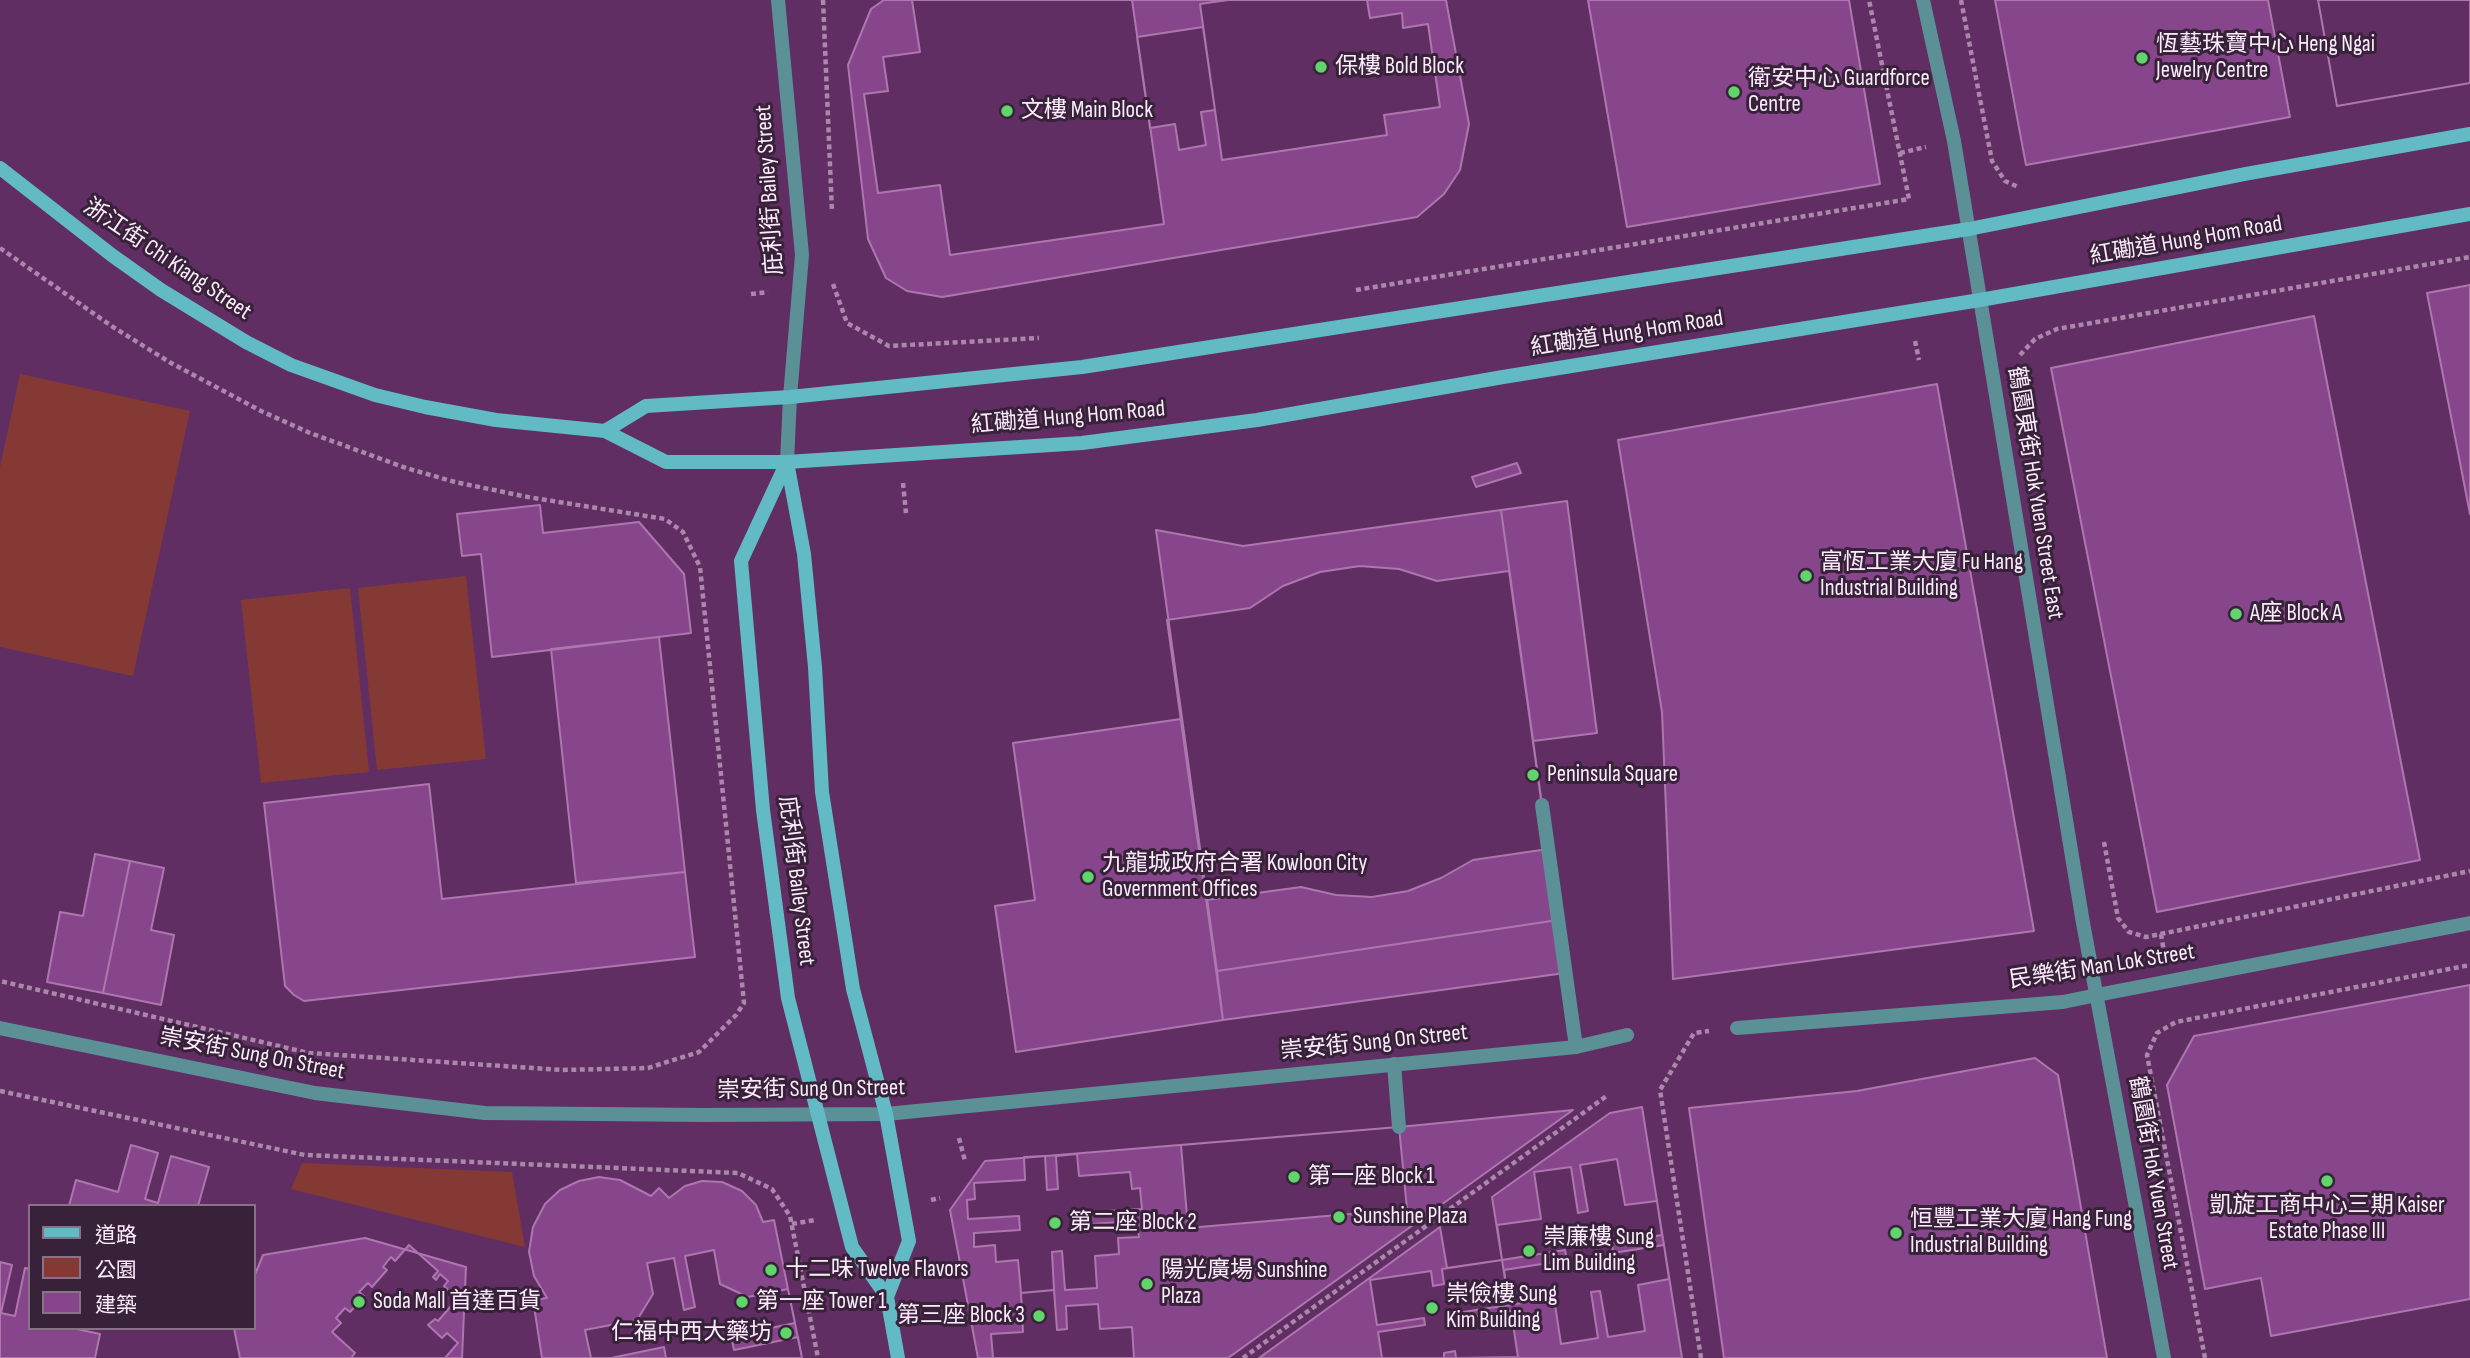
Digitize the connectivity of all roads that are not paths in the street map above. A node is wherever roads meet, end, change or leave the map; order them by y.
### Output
1 (778, 0) edge
2 (1923, 0) edge
3 (2470, 134) edge
4 (0, 168) edge
5 (2470, 214) edge
6 (1969, 229) junction
7 (1980, 300) junction
8 (790, 397) junction
9 (605, 431) junction
10 (788, 462) junction
11 (1542, 805) dead end
12 (2470, 923) edge
13 (2097, 995) junction
14 (0, 1028) edge
15 (1737, 1028) dead end
16 (1627, 1035) dead end
17 (1576, 1046) junction
18 (1394, 1064) junction
19 (818, 1113) junction
20 (886, 1114) junction
21 (1399, 1127) dead end
22 (887, 1297) junction
23 (898, 1358) edge
24 (2164, 1358) edge

1 - 8 street, 庇利街 Bailey Street
2 - 6 street, 鶴園東街 Hok Yuen Street East
3 - 6 main road, 紅磡道 Hung Hom Road
4 - 9 main road, 浙江街 Chi Kiang Street
5 - 7 main road, 紅磡道 Hung Hom Road
6 - 7 street, 鶴園東街 Hok Yuen Street East
6 - 8 main road, 紅磡道 Hung Hom Road
7 - 10 main road, 紅磡道 Hung Hom Road
7 - 13 street, 鶴園東街 Hok Yuen Street East
8 - 9 main road
8 - 10 street, 庇利街 Bailey Street
9 - 10 main road, 浙江街 Chi Kiang Street
10 - 19 main road, 庇利街 Bailey Street
10 - 20 main road, 庇利街 Bailey Street
11 - 17 street
12 - 13 street, 民樂街 Man Lok Street
13 - 15 street, 民樂街 Man Lok Street
13 - 24 street, 鶴園街 Hok Yuen Street
14 - 19 street, 崇安街 Sung On Street
16 - 17 street, 崇安街 Sung On Street
17 - 18 street, 崇安街 Sung On Street
18 - 20 street, 崇安街 Sung On Street
18 - 21 street
19 - 20 street, 崇安街 Sung On Street
19 - 22 main road, 庇利街 Bailey Street
20 - 22 main road, 庇利街 Bailey Street
22 - 23 main road, 庇利街 Bailey Street

